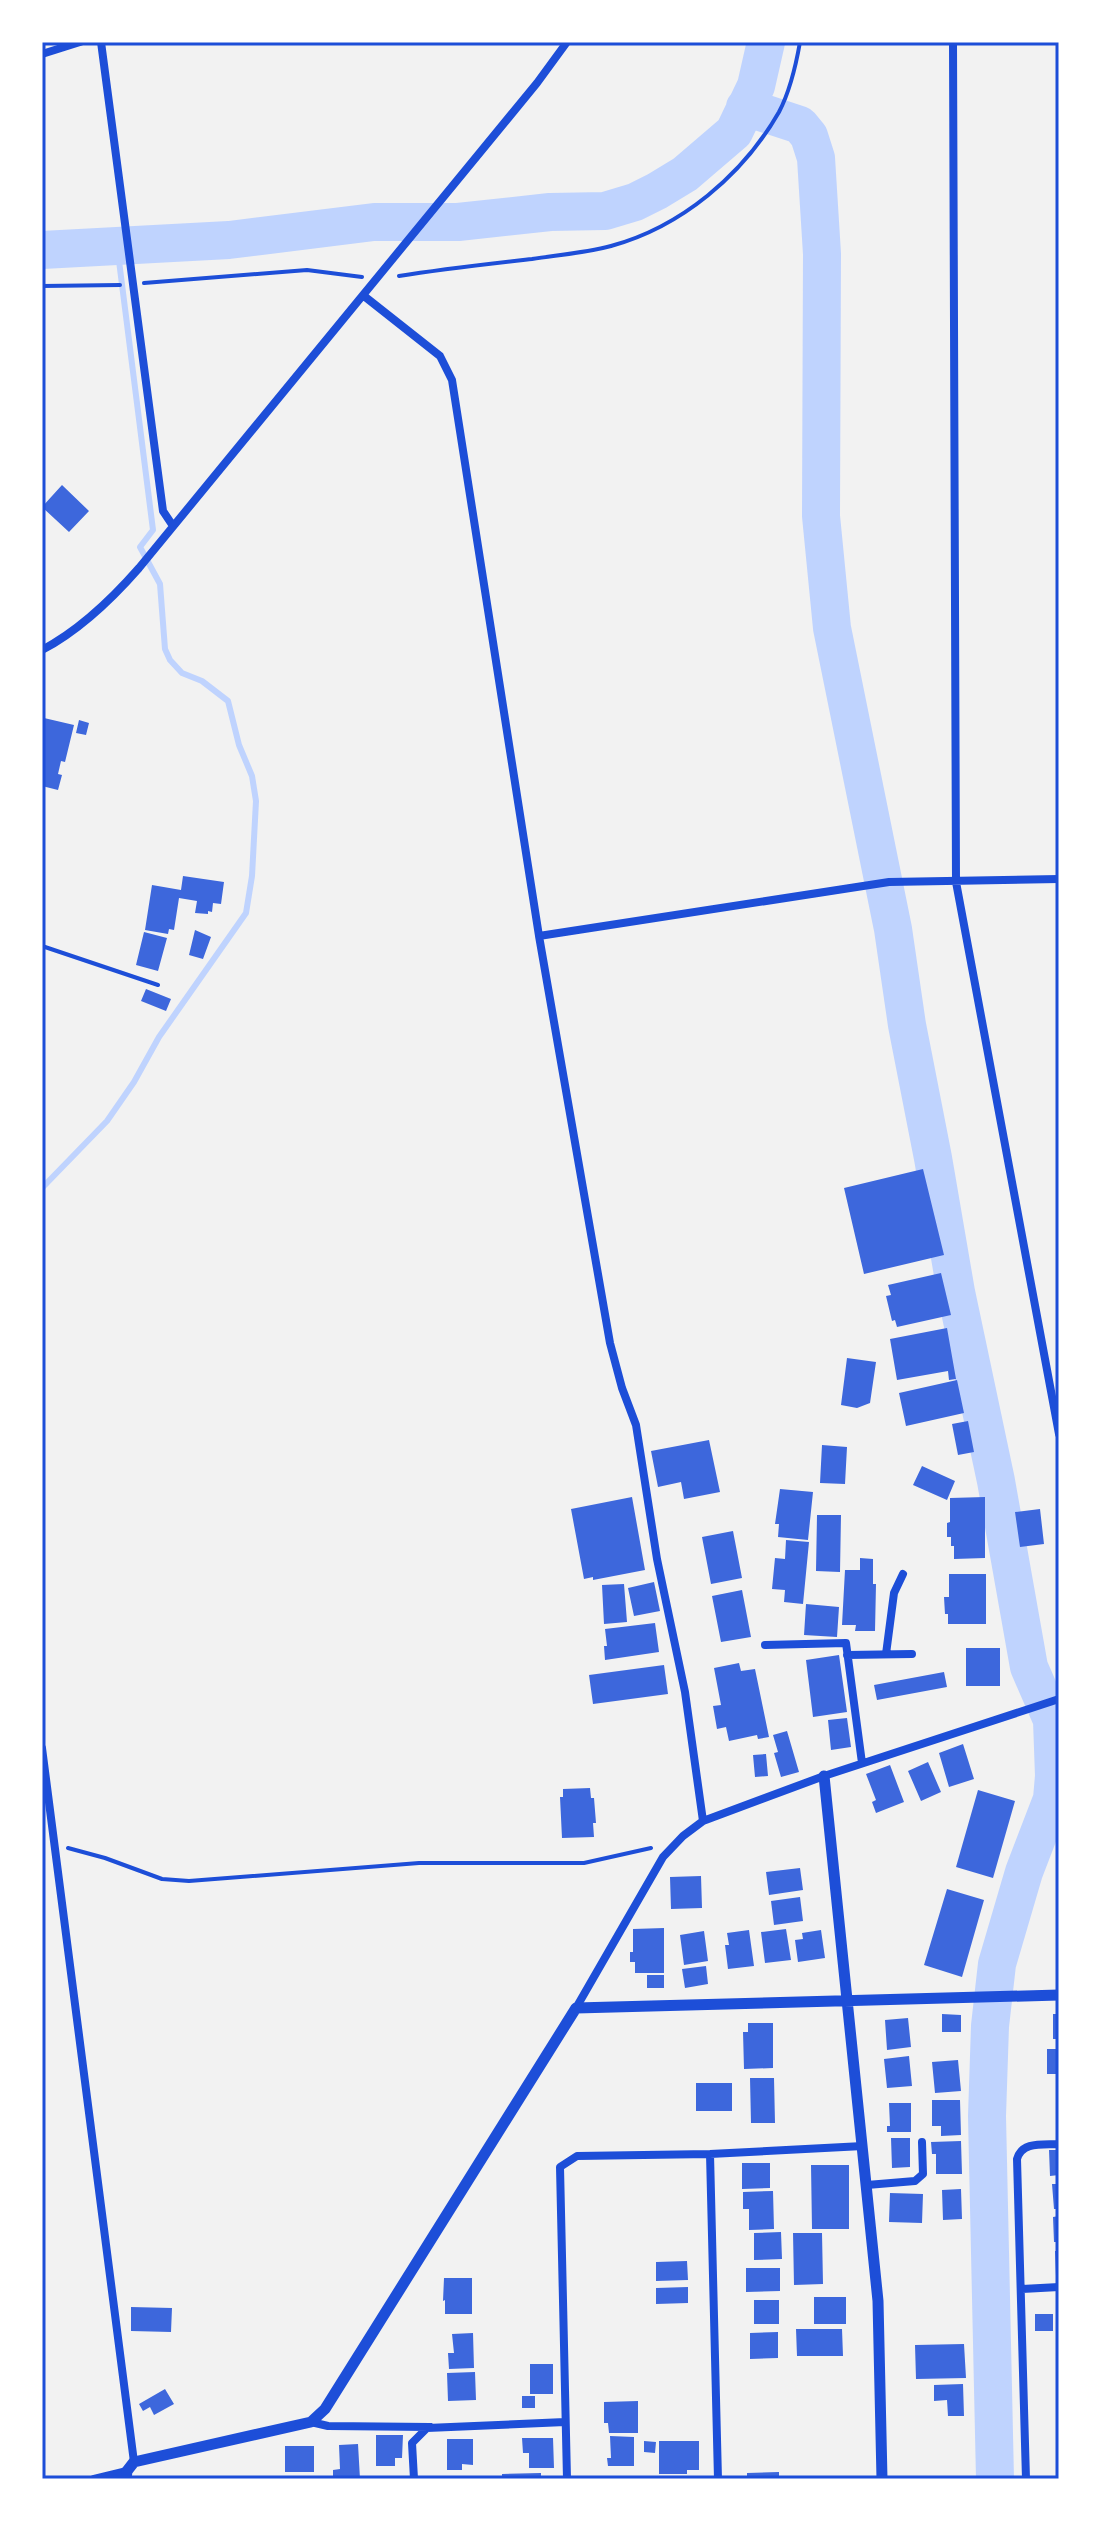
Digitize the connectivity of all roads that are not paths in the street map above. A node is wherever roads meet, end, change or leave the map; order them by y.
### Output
1 (80, 42) edge
2 (101, 42) edge
3 (567, 42) edge
4 (953, 42) edge
5 (42, 54) edge
6 (364, 296) junction
7 (173, 526) junction
8 (42, 650) edge
9 (1059, 879) edge
10 (956, 882) junction
11 (539, 936) junction
12 (1059, 1434) edge
13 (903, 1574) dead end
14 (765, 1645) dead end
15 (886, 1654) junction
16 (912, 1654) dead end
17 (847, 1655) junction
18 (1059, 1699) edge
19 (42, 1748) edge
20 (862, 1763) junction
21 (824, 1776) junction
22 (703, 1821) junction
23 (1059, 1995) edge
24 (847, 2000) junction
25 (576, 2008) junction
26 (922, 2142) dead end
27 (1059, 2144) edge
28 (863, 2146) junction
29 (710, 2154) junction
30 (867, 2185) junction
31 (1059, 2287) edge
32 (1022, 2289) junction
33 (311, 2422) junction
34 (565, 2422) junction
35 (431, 2427) junction
36 (129, 2471) edge
37 (94, 2479) edge
38 (414, 2479) edge
39 (567, 2479) edge
40 (718, 2479) edge
41 (882, 2479) edge
42 (1026, 2479) edge

1 - 5 street
2 - 7 street
3 - 6 street
4 - 10 street
6 - 7 street
6 - 11 street
7 - 8 street
9 - 10 street
10 - 11 street
10 - 12 street
11 - 22 street
13 - 15 street
14 - 17 street
15 - 16 street
15 - 17 street
17 - 20 street
18 - 20 street
19 - 36 street
20 - 21 street
21 - 22 street
21 - 24 street
22 - 25 street
23 - 24 street
24 - 25 street
24 - 28 street
25 - 33 street
26 - 30 street
27 - 32 street
28 - 29 street
28 - 30 street
29 - 34 street
29 - 40 street
30 - 41 street
31 - 32 street
32 - 42 street
33 - 35 street
33 - 36 street
34 - 35 street
34 - 39 street
35 - 38 street
36 - 37 street

